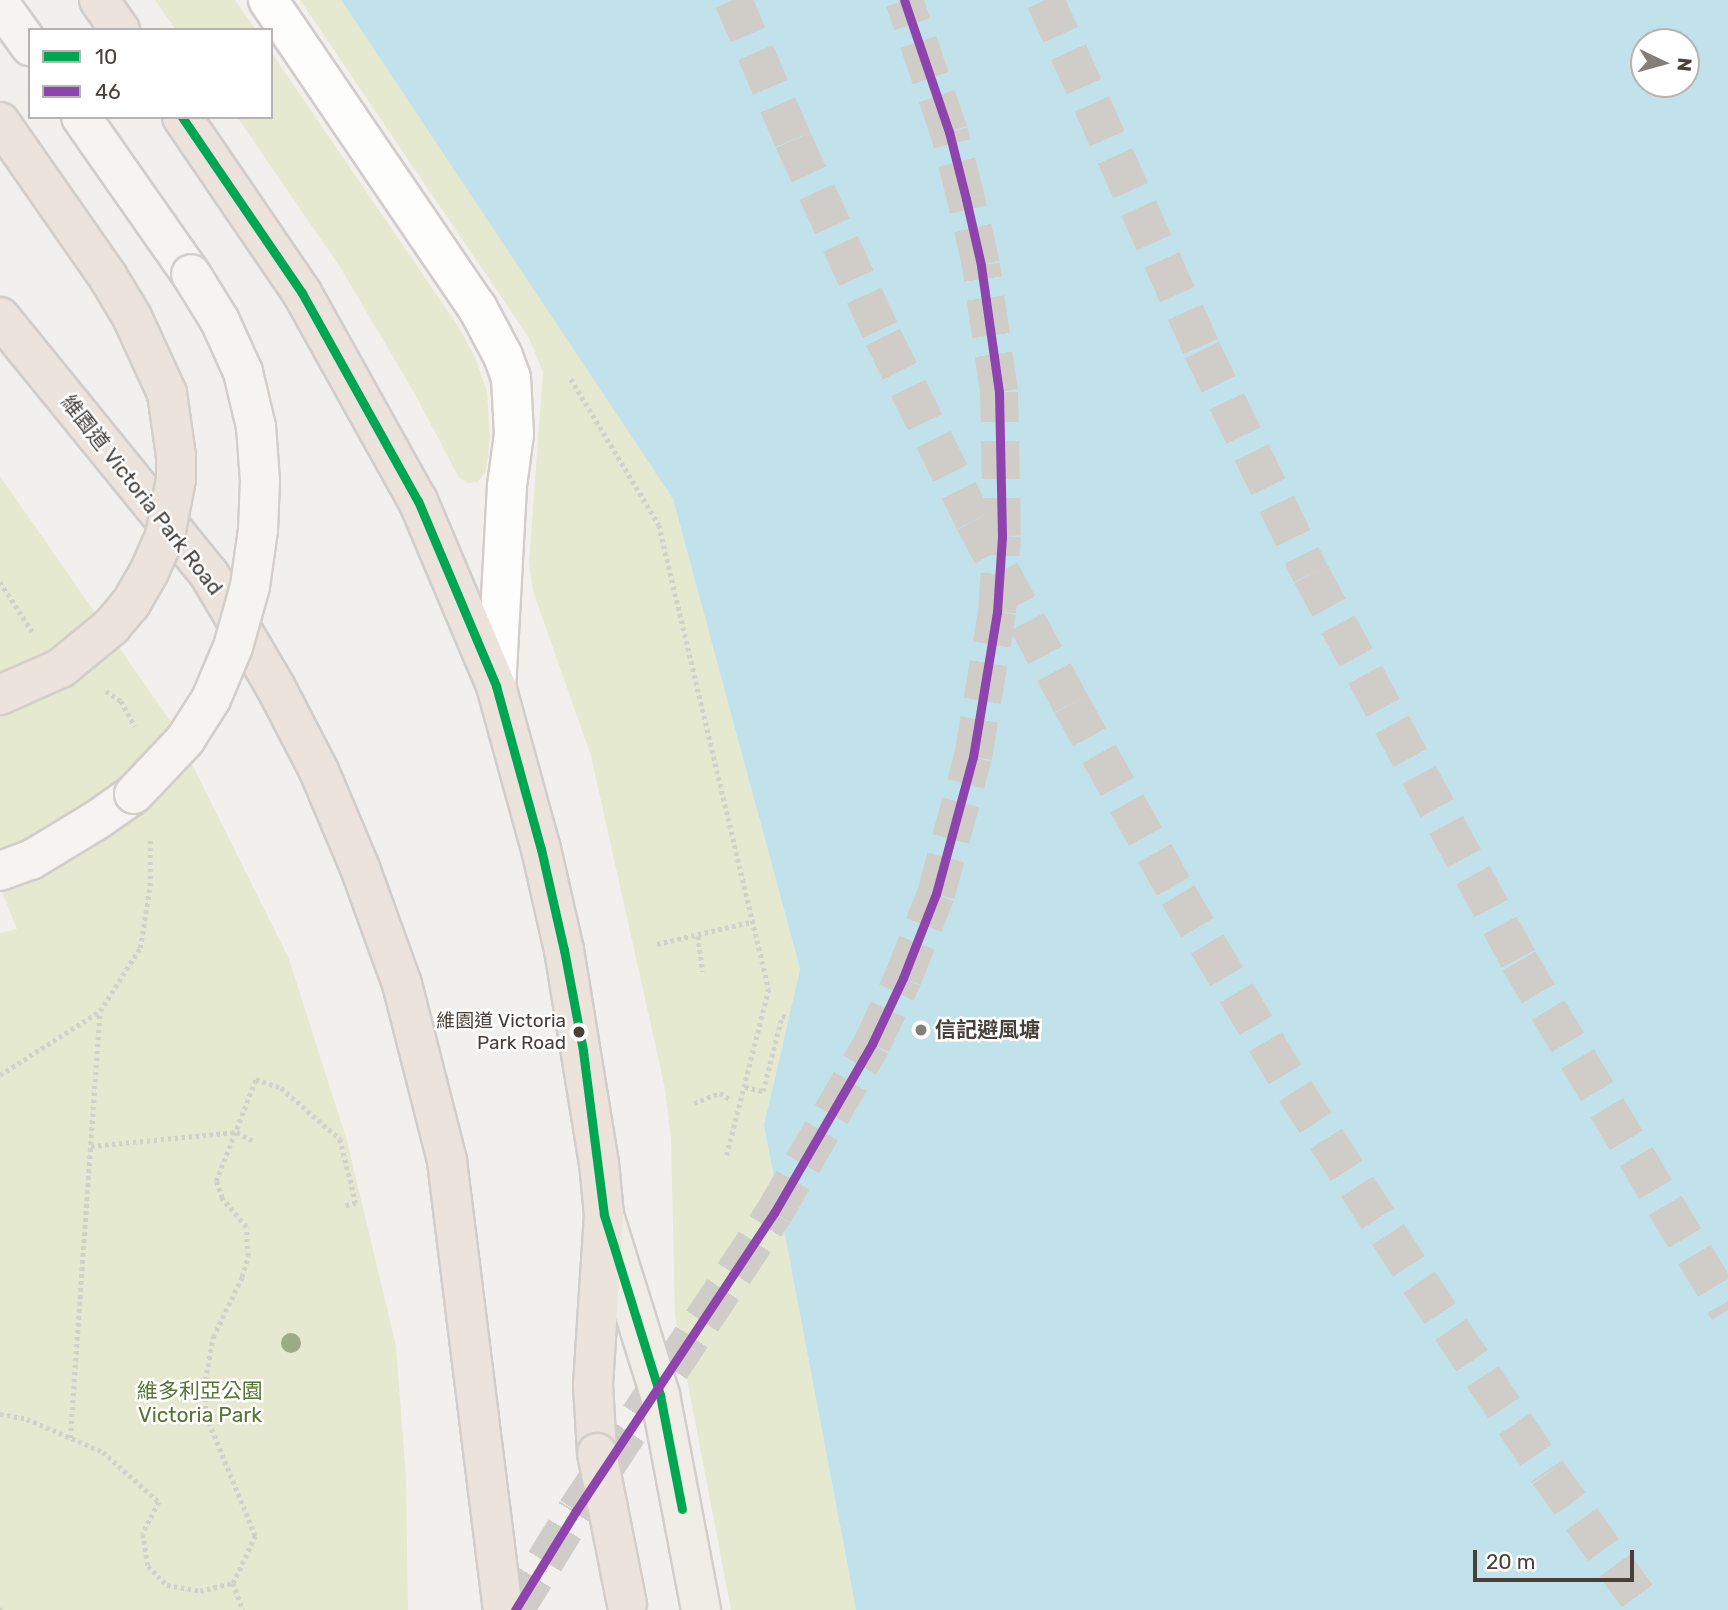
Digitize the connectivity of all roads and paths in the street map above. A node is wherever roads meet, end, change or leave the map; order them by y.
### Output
1 (99, 0) edge
2 (268, 0) edge
3 (0, 4) edge
4 (119, 28) edge
5 (28, 43) edge
6 (82, 119) edge
7 (183, 119) edge
8 (0, 122) edge
9 (0, 317) edge
10 (571, 379) dead end
11 (496, 686) junction
12 (0, 695) edge
13 (16, 865) edge
14 (754, 921) junction
15 (698, 936) junction
16 (657, 944) dead end
17 (703, 972) dead end
18 (100, 1011) dead end
19 (789, 1017) dead end
20 (744, 1087) junction
21 (731, 1100) dead end
22 (694, 1103) dead end
23 (237, 1132) junction
24 (255, 1142) dead end
25 (91, 1146) junction
26 (726, 1159) dead end
27 (345, 1206) dead end
28 (604, 1215) junction
29 (0, 1414) edge
30 (70, 1438) junction
31 (233, 1583) junction
32 (243, 1610) edge
33 (503, 1610) edge
34 (628, 1610) edge
35 (701, 1610) edge

1 - 4 highway
2 - 11 street
3 - 5 main road
6 - 13 main road, bridge
7 - 11 highway
8 - 12 highway, bridge
9 - 33 highway, 維園道 Victoria Park Road
10 - 14 path
11 - 28 highway
14 - 15 path
14 - 20 path
15 - 16 path
15 - 17 path
18 - 25 path
19 - 20 path
20 - 26 path
21 - 22 path
23 - 24 path
23 - 25 path
23 - 27 path
23 - 31 path
25 - 30 path
28 - 34 highway, bridge
28 - 35 main road
29 - 30 path
30 - 31 path
31 - 32 path

